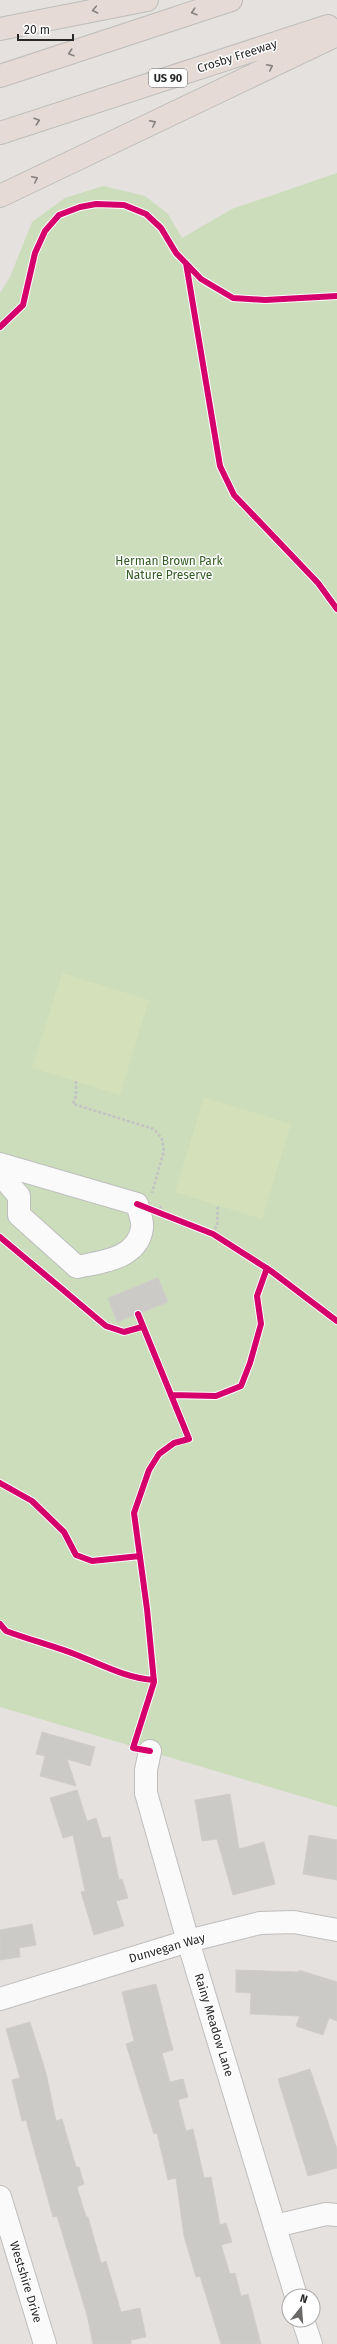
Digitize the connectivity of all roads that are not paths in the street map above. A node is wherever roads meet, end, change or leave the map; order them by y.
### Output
1 (147, 0) edge
2 (231, 0) edge
3 (337, 23) edge
4 (0, 29) edge
5 (337, 35) edge
6 (0, 76) edge
7 (0, 133) edge
8 (0, 196) edge
9 (0, 1164) edge
10 (0, 1174) edge
11 (150, 1751) dead end
12 (337, 1930) edge
13 (188, 1941) junction
14 (0, 1999) edge
15 (0, 2197) edge
16 (337, 2215) edge
17 (275, 2226) junction
18 (294, 2288) edge
19 (305, 2328) edge
20 (45, 2344) edge
21 (310, 2344) edge

1 -> 4 highway
2 -> 6 highway
7 -> 3 highway, Crosby Freeway / US 90
8 -> 5 highway
9 - 10 street
11 - 13 street, Rainy Meadow Lane
12 - 13 street, Dunvegan Way
13 - 14 street, Dunvegan Way
13 - 17 street, Rainy Meadow Lane
15 - 20 street, Westshire Drive
16 - 17 street
17 - 18 street, Rainy Meadow Lane
19 - 21 street

